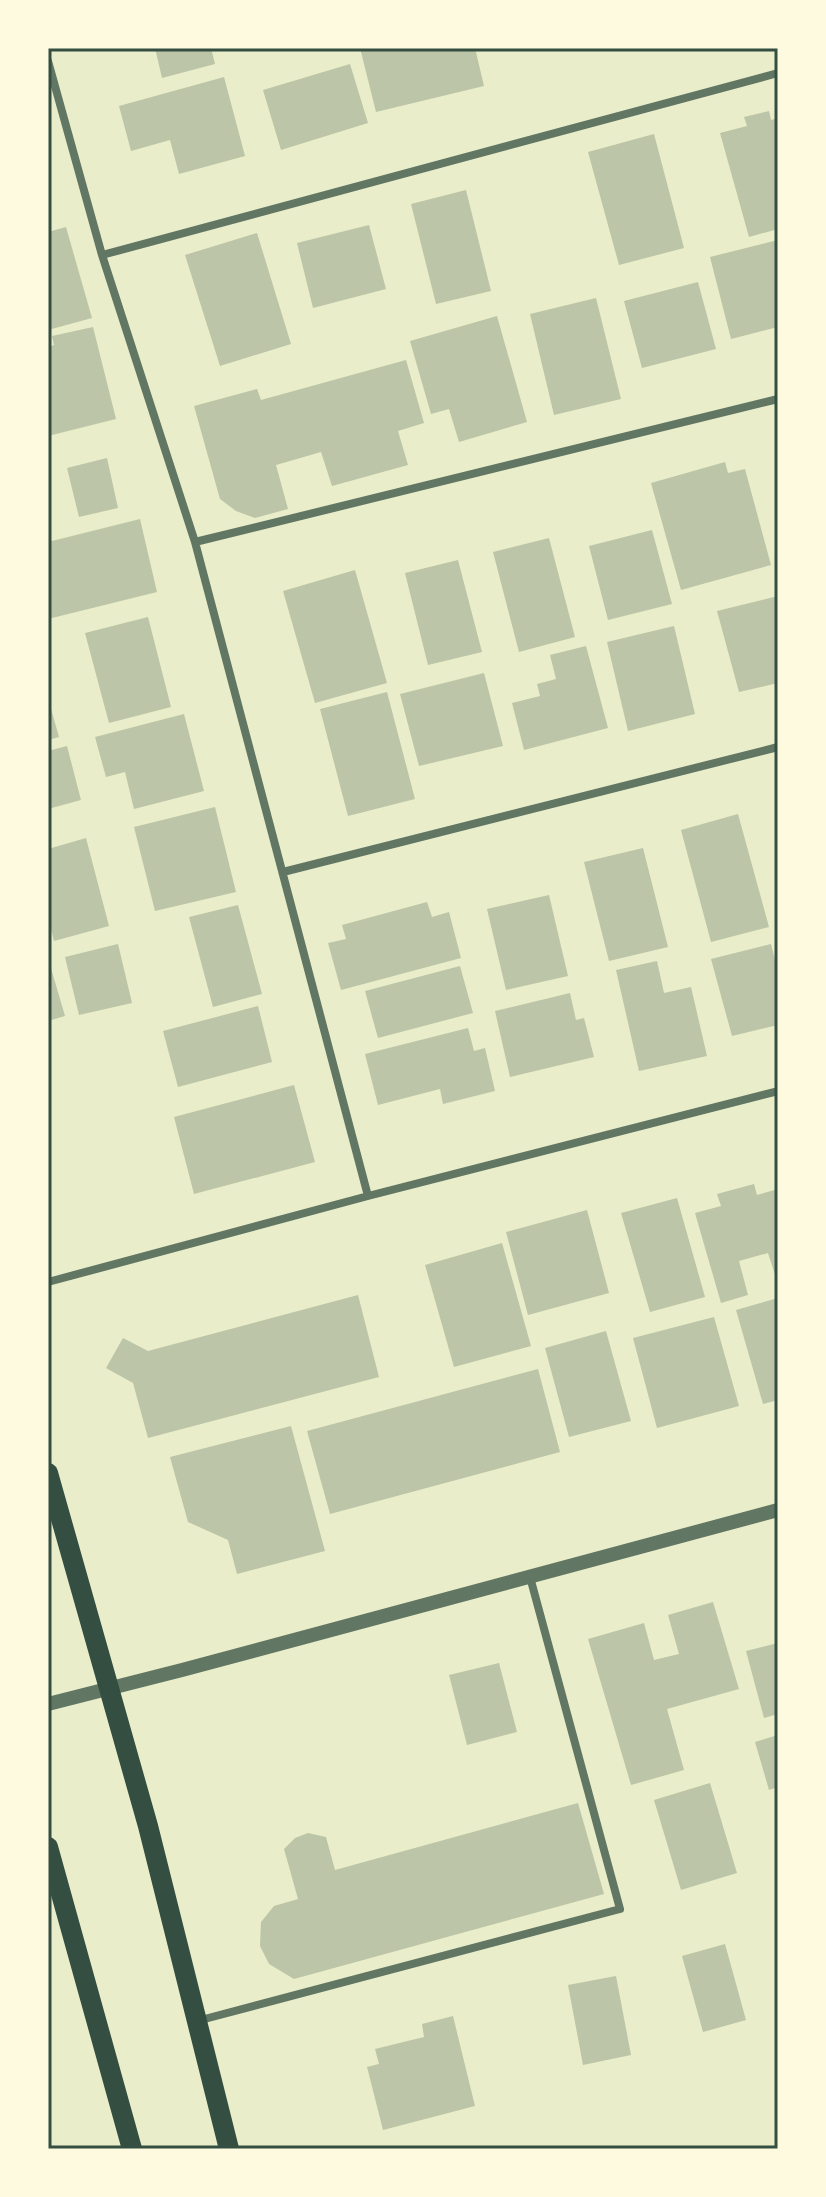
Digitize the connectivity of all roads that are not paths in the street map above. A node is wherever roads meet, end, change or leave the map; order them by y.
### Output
1 (48, 61) edge
2 (778, 73) edge
3 (102, 255) junction
4 (778, 399) edge
5 (195, 542) junction
6 (778, 747) edge
7 (283, 872) junction
8 (778, 1091) edge
9 (368, 1196) junction
10 (48, 1282) edge
11 (48, 1473) edge
12 (778, 1510) edge
13 (530, 1577) junction
14 (109, 1689) junction
15 (48, 1704) edge
16 (48, 1847) edge
17 (197, 2021) junction
18 (132, 2149) edge
19 (229, 2149) edge

1 - 3 street
2 - 3 street
3 - 5 street
4 - 5 street
5 - 7 street
6 - 7 street
7 - 9 street
8 - 9 street
9 - 10 street
11 - 14 main road
12 - 13 street
13 - 14 street
13 - 17 street
14 - 15 street
14 - 17 main road
16 - 18 main road
17 - 19 main road

